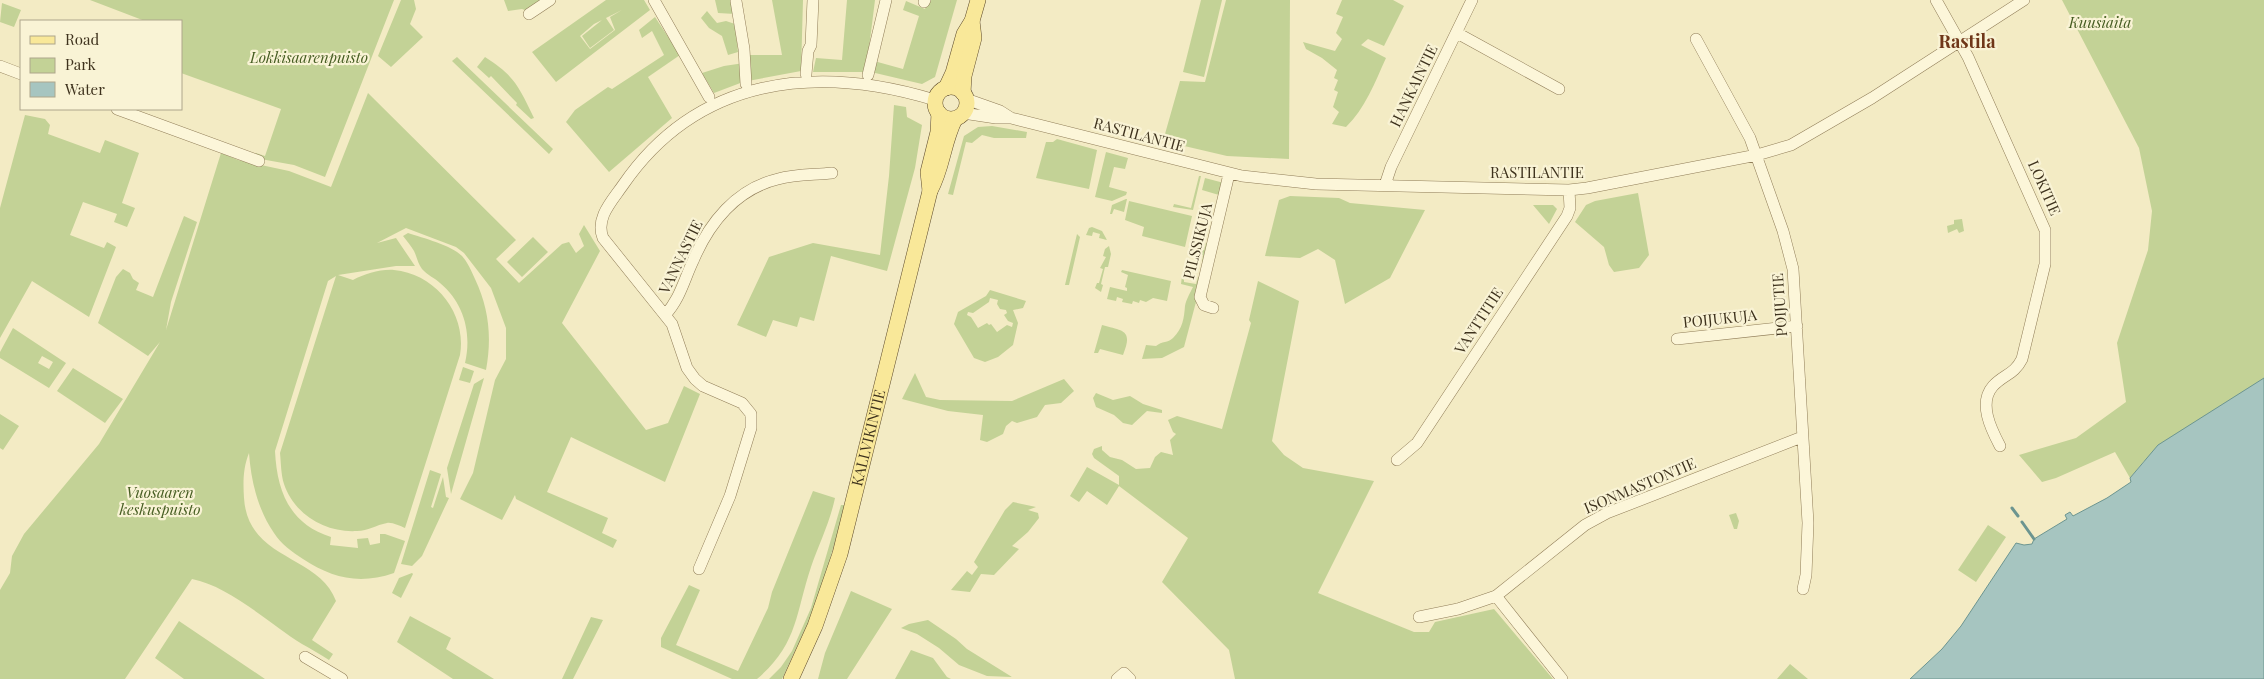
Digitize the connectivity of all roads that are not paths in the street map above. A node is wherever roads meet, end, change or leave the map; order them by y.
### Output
1 (550, 0) edge
2 (654, 0) edge
3 (813, 0) edge
4 (886, 0) edge
5 (978, 0) edge
6 (1472, 0) edge
7 (1936, 0) edge
8 (2024, 0) edge
9 (736, 1) edge
10 (529, 14) dead end
11 (972, 21) junction
12 (1456, 33) junction
13 (1696, 39) dead end
14 (1959, 42) junction
15 (0, 66) edge
16 (20, 74) edge
17 (806, 74) dead end
18 (868, 75) dead end
19 (746, 84) dead end
20 (946, 88) junction
21 (1559, 89) dead end
22 (709, 98) dead end
23 (962, 106) junction
24 (937, 107) junction
25 (119, 110) edge
26 (1757, 155) junction
27 (259, 161) dead end
28 (832, 173) dead end
29 (1229, 174) junction
30 (1385, 185) junction
31 (1569, 190) junction
32 (930, 191) junction
33 (1213, 308) dead end
34 (665, 315) junction
35 (1797, 326) junction
36 (1677, 339) dead end
37 (1802, 437) junction
38 (2000, 446) dead end
39 (1397, 460) dead end
40 (699, 569) dead end
41 (1804, 589) dead end
42 (1496, 596) junction
43 (1419, 617) dead end
44 (304, 657) dead end
45 (342, 679) edge
46 (791, 679) edge
47 (1117, 679) edge
48 (1130, 679) edge
49 (1562, 679) edge

1 - 10 street
2 - 22 street
3 - 17 street
4 - 18 street
5 - 11 main road, KALLVIKINTIE
6 - 12 street, HANKAINTIE
7 - 14 street, LOKITIE
8 - 14 street, RASTILANTIE
9 - 19 street
11 - 20 main road, KALLVIKINTIE
11 - 23 main road, KALLVIKINTIE
12 - 21 street
12 - 30 street, HANKAINTIE
13 - 26 street, POIJUTIE
14 - 26 street, RASTILANTIE
14 - 38 street, LOKITIE
15 - 16 street
20 - 23 main road
20 - 24 main road
23 - 24 main road
23 - 29 street, RASTILANTIE
23 - 32 main road, KALLVIKINTIE
24 - 32 main road, KALLVIKINTIE
24 - 34 street
25 - 27 street
26 - 31 street, RASTILANTIE
26 - 35 street, POIJUTIE
28 - 34 street, VANNASTIE
29 - 30 street, RASTILANTIE
29 - 33 street, PILSSIKUJA
30 - 31 street, RASTILANTIE
31 - 39 street, VANTTITIE
32 - 46 main road, KALLVIKINTIE
34 - 40 street
35 - 36 street, POIJUKUJA
35 - 37 street, POIJUTIE
37 - 41 street, POIJUTIE
37 - 42 street, ISONMASTONTIE
42 - 43 street, ISONMASTONTIE
42 - 49 street
44 - 45 street
47 - 48 street

